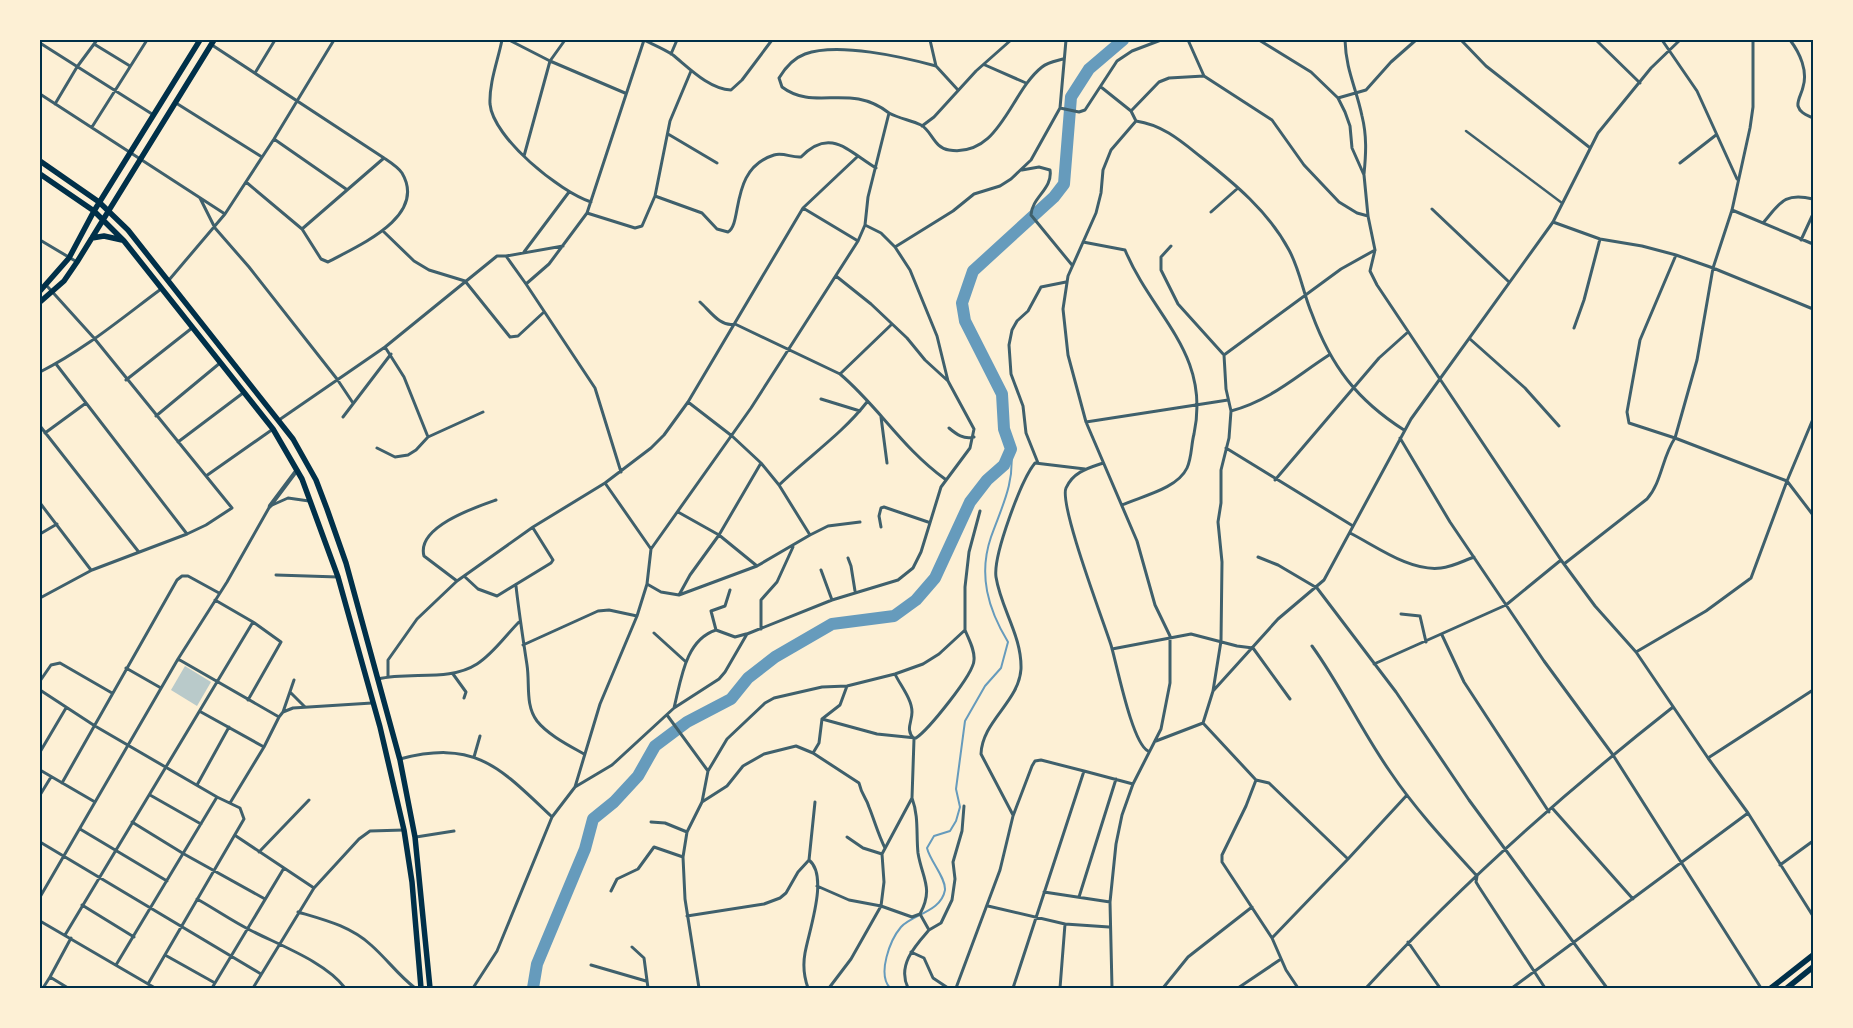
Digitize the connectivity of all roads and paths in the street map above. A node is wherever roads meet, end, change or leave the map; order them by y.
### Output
1 (147, 40) edge
2 (200, 40) edge
3 (275, 40) edge
4 (334, 40) edge
5 (502, 40) edge
6 (509, 40) edge
7 (566, 40) edge
8 (644, 40) edge
9 (677, 40) edge
10 (772, 40) edge
11 (930, 40) edge
12 (1011, 40) edge
13 (1066, 40) edge
14 (1161, 40) edge
15 (1188, 40) edge
16 (1259, 40) edge
17 (1345, 40) edge
18 (1416, 40) edge
19 (1461, 40) edge
20 (1596, 40) edge
21 (1662, 40) edge
22 (1680, 40) edge
23 (1753, 40) edge
24 (1790, 40) edge
25 (96, 42) edge
26 (213, 42) edge
27 (40, 43) edge
28 (1670, 50) junction
29 (671, 54) junction
30 (1064, 59) junction
31 (550, 61) junction
32 (985, 65) junction
33 (130, 66) junction
34 (936, 66) junction
35 (77, 67) junction
36 (691, 71) junction
37 (254, 73) junction
38 (1204, 76) junction
39 (1026, 83) junction
40 (1640, 83) junction
41 (1101, 87) junction
42 (958, 90) junction
43 (114, 91) junction
44 (625, 92) junction
45 (40, 94) edge
46 (1356, 94) junction
47 (1338, 98) junction
48 (298, 100) junction
49 (176, 103) junction
50 (55, 104) junction
51 (1060, 108) junction
52 (1130, 111) junction
53 (889, 113) junction
54 (152, 114) junction
55 (1813, 118) edge
56 (1136, 121) junction
57 (922, 126) junction
58 (92, 127) junction
59 (1466, 131) dead end
60 (668, 134) junction
61 (1716, 135) junction
62 (274, 140) junction
63 (1589, 147) junction
64 (130, 151) junction
65 (524, 156) junction
66 (262, 157) junction
67 (858, 157) junction
68 (384, 158) junction
69 (142, 159) junction
70 (40, 161) edge
71 (717, 163) dead end
72 (1680, 163) dead end
73 (876, 168) junction
74 (1021, 170) junction
75 (40, 174) edge
76 (1364, 175) junction
77 (1737, 180) junction
78 (246, 182) junction
79 (1238, 188) junction
80 (346, 189) junction
81 (568, 192) junction
82 (655, 196) junction
83 (200, 198) junction
84 (1813, 199) edge
85 (99, 202) junction
86 (591, 202) junction
87 (1562, 203) junction
88 (803, 208) junction
89 (1432, 209) dead end
90 (1732, 210) junction
91 (94, 211) junction
92 (110, 211) junction
93 (1211, 212) dead end
94 (587, 213) junction
95 (225, 214) junction
96 (1813, 214) edge
97 (1368, 216) junction
98 (104, 220) junction
99 (1552, 222) junction
100 (1763, 223) junction
101 (865, 225) junction
102 (215, 228) junction
103 (302, 229) junction
104 (383, 231) junction
105 (92, 238) junction
106 (1600, 239) junction
107 (40, 240) edge
108 (858, 240) junction
109 (1802, 240) junction
110 (124, 241) junction
111 (1083, 242) junction
112 (1813, 244) edge
113 (563, 246) junction
114 (1171, 246) dead end
115 (895, 247) junction
116 (1375, 250) junction
117 (524, 252) junction
118 (1676, 255) junction
119 (506, 256) junction
120 (69, 258) junction
121 (77, 262) junction
122 (1072, 265) junction
123 (1713, 268) junction
124 (836, 276) junction
125 (169, 280) junction
126 (465, 281) junction
127 (1508, 281) junction
128 (1066, 282) junction
129 (526, 284) junction
130 (47, 286) junction
131 (162, 288) junction
132 (40, 292) edge
133 (53, 292) junction
134 (1306, 296) junction
135 (41, 300) edge
136 (700, 302) dead end
137 (1813, 309) edge
138 (544, 312) junction
139 (735, 324) junction
140 (892, 324) junction
141 (193, 327) junction
142 (1574, 328) dead end
143 (1408, 332) junction
144 (94, 338) junction
145 (1470, 339) junction
146 (385, 347) junction
147 (788, 349) junction
148 (391, 354) junction
149 (1224, 354) junction
150 (1329, 355) junction
151 (220, 363) junction
152 (56, 364) junction
153 (40, 372) edge
154 (840, 374) junction
155 (338, 379) junction
156 (126, 380) junction
157 (948, 380) junction
158 (1440, 381) junction
159 (1354, 388) junction
160 (243, 393) junction
161 (821, 399) dead end
162 (1228, 400) junction
163 (688, 402) junction
164 (867, 402) junction
165 (86, 403) junction
166 (353, 403) junction
167 (1198, 404) junction
168 (860, 411) junction
169 (1231, 411) junction
170 (483, 412) dead end
171 (156, 416) junction
172 (881, 416) junction
173 (343, 417) dead end
174 (1813, 419) edge
175 (279, 420) junction
176 (1086, 422) junction
177 (40, 426) edge
178 (1560, 426) dead end
179 (948, 428) dead end
180 (273, 429) junction
181 (1404, 430) junction
182 (45, 433) junction
183 (732, 436) junction
184 (428, 437) junction
185 (974, 437) junction
186 (1400, 438) junction
187 (1675, 438) junction
188 (178, 442) junction
189 (377, 448) dead end
190 (1226, 448) junction
191 (761, 463) junction
192 (886, 463) dead end
193 (1038, 463) junction
194 (1103, 464) junction
195 (1085, 469) junction
196 (297, 470) junction
197 (620, 472) junction
198 (206, 476) junction
199 (946, 479) junction
200 (1275, 480) junction
201 (1787, 481) junction
202 (605, 483) junction
203 (779, 485) junction
204 (496, 500) dead end
205 (312, 502) junction
206 (40, 503) edge
207 (1813, 503) edge
208 (1122, 505) junction
209 (270, 506) junction
210 (1808, 506) junction
211 (980, 511) dead end
212 (678, 512) junction
213 (1813, 515) edge
214 (860, 522) dead end
215 (928, 522) junction
216 (57, 524) junction
217 (1354, 526) junction
218 (881, 527) dead end
219 (533, 528) junction
220 (1350, 533) junction
221 (40, 534) edge
222 (187, 534) junction
223 (719, 535) junction
224 (810, 535) junction
225 (793, 546) junction
226 (651, 549) junction
227 (138, 551) junction
228 (1258, 557) dead end
229 (1474, 557) junction
230 (848, 558) dead end
231 (1561, 560) junction
232 (1564, 564) junction
233 (757, 566) junction
234 (92, 570) junction
235 (821, 570) dead end
236 (276, 575) dead end
237 (338, 576) junction
238 (464, 576) junction
239 (457, 581) junction
240 (647, 584) junction
241 (516, 586) junction
242 (1316, 588) junction
243 (730, 590) dead end
244 (855, 592) junction
245 (219, 593) junction
246 (679, 595) junction
247 (40, 598) edge
248 (215, 600) junction
249 (832, 600) junction
250 (1506, 605) junction
251 (1401, 614) dead end
252 (637, 616) junction
253 (253, 622) junction
254 (519, 622) junction
255 (761, 629) junction
256 (716, 630) junction
257 (966, 630) junction
258 (654, 633) dead end
259 (747, 634) junction
260 (1442, 635) junction
261 (1170, 636) junction
262 (1221, 641) junction
263 (1426, 642) junction
264 (523, 645) junction
265 (1312, 646) dead end
266 (1253, 648) junction
267 (1112, 649) junction
268 (1636, 652) junction
269 (178, 659) junction
270 (686, 662) junction
271 (1374, 664) junction
272 (126, 668) junction
273 (453, 674) junction
274 (895, 674) junction
275 (388, 676) junction
276 (378, 679) junction
277 (294, 680) dead end
278 (40, 681) edge
279 (218, 684) junction
280 (847, 686) junction
281 (161, 688) junction
282 (40, 690) edge
283 (1813, 690) edge
284 (1213, 691) junction
285 (290, 692) junction
286 (112, 693) junction
287 (464, 698) dead end
288 (248, 700) junction
289 (1290, 700) dead end
290 (372, 703) junction
291 (305, 706) junction
292 (1673, 707) junction
293 (66, 708) junction
294 (674, 708) junction
295 (201, 712) junction
296 (283, 712) junction
297 (667, 715) junction
298 (279, 717) junction
299 (822, 719) junction
300 (1203, 723) junction
301 (390, 725) junction
302 (95, 726) junction
303 (380, 727) junction
304 (229, 728) junction
305 (480, 736) dead end
306 (914, 739) junction
307 (1156, 741) junction
308 (129, 744) junction
309 (264, 747) junction
310 (1148, 751) junction
311 (40, 752) edge
312 (813, 753) junction
313 (584, 754) junction
314 (1613, 755) junction
315 (474, 757) junction
316 (1708, 758) junction
317 (400, 760) junction
318 (167, 768) junction
319 (40, 770) edge
320 (1084, 770) junction
321 (708, 771) junction
322 (51, 777) junction
323 (1116, 779) junction
324 (1256, 780) junction
325 (62, 783) junction
326 (1133, 784) junction
327 (197, 785) junction
328 (575, 787) junction
329 (40, 795) edge
330 (150, 795) junction
331 (1407, 795) junction
332 (217, 797) junction
333 (912, 798) junction
334 (308, 800) dead end
335 (95, 802) junction
336 (230, 802) junction
337 (702, 802) junction
338 (815, 802) dead end
339 (964, 806) dead end
340 (1553, 809) junction
341 (1549, 812) junction
342 (1748, 813) junction
343 (552, 816) junction
344 (1013, 816) junction
345 (132, 822) junction
346 (651, 822) dead end
347 (201, 824) junction
348 (80, 829) junction
349 (404, 830) junction
350 (454, 831) dead end
351 (688, 832) junction
352 (236, 836) junction
353 (415, 837) junction
354 (847, 837) dead end
355 (1813, 841) edge
356 (40, 842) edge
357 (885, 848) junction
358 (116, 850) junction
359 (1506, 850) junction
360 (259, 852) junction
361 (184, 854) junction
362 (882, 854) junction
363 (64, 856) junction
364 (684, 858) junction
365 (1348, 859) junction
366 (809, 860) junction
367 (1683, 864) junction
368 (1780, 865) junction
369 (284, 868) junction
370 (214, 871) junction
371 (100, 876) junction
372 (1477, 876) junction
373 (167, 880) junction
374 (817, 886) junction
375 (314, 888) junction
376 (611, 891) dead end
377 (1044, 892) junction
378 (40, 897) edge
379 (1079, 897) junction
380 (197, 899) junction
381 (265, 899) junction
382 (1633, 899) junction
383 (1110, 902) junction
384 (82, 905) junction
385 (881, 906) junction
386 (988, 906) junction
387 (152, 907) junction
388 (1252, 907) junction
389 (298, 912) junction
390 (920, 914) junction
391 (687, 916) junction
392 (1813, 916) edge
393 (1036, 918) junction
394 (40, 921) edge
395 (1065, 924) junction
396 (182, 925) junction
397 (1109, 927) junction
398 (248, 929) junction
399 (929, 930) junction
400 (64, 935) junction
401 (134, 937) junction
402 (71, 938) junction
403 (1272, 938) junction
404 (1408, 942) junction
405 (1575, 943) junction
406 (278, 944) junction
407 (632, 948) dead end
408 (911, 952) junction
409 (1813, 954) edge
410 (165, 955) junction
411 (232, 955) junction
412 (1281, 959) junction
413 (116, 965) junction
414 (591, 965) dead end
415 (1813, 966) edge
416 (1535, 972) junction
417 (261, 974) junction
418 (50, 976) junction
419 (646, 982) junction
420 (215, 983) junction
421 (148, 984) junction
422 (43, 988) edge
423 (68, 988) edge
424 (155, 988) edge
425 (212, 988) edge
426 (253, 988) edge
427 (345, 988) edge
428 (415, 988) edge
429 (422, 988) edge
430 (430, 988) edge
431 (472, 988) edge
432 (648, 988) edge
433 (699, 988) edge
434 (808, 988) edge
435 (829, 988) edge
436 (908, 988) edge
437 (948, 988) edge
438 (956, 988) edge
439 (1013, 988) edge
440 (1060, 988) edge
441 (1112, 988) edge
442 (1163, 988) edge
443 (1238, 988) edge
444 (1298, 988) edge
445 (1366, 988) edge
446 (1440, 988) edge
447 (1512, 988) edge
448 (1545, 988) edge
449 (1607, 988) edge
450 (1761, 988) edge
451 (1771, 988) edge
452 (1787, 988) edge

1 - 33 street
2 - 54 main road
3 - 37 street
4 - 48 street
5 - 65 street
6 - 31 street
7 - 31 street
8 - 29 street
8 - 44 street
9 - 29 street
10 - 36 street
11 - 34 street
12 - 32 street
13 - 30 street
14 - 41 street
15 - 38 street
16 - 47 street
17 - 46 street
18 - 46 street
19 - 63 street
20 - 40 street
21 - 28 street
22 - 28 street
23 - 77 street
24 - 55 street
25 - 33 street
25 - 35 street
26 - 37 street
26 - 49 main road
27 - 35 street
28 - 40 street
28 - 61 street
29 - 36 street
30 - 39 street
30 - 51 street
31 - 44 street
31 - 65 street
32 - 39 street
32 - 42 street
33 - 43 street
34 - 42 street
34 - 53 street
35 - 43 street
35 - 50 street
36 - 60 street
37 - 48 street
38 - 52 street
38 - 97 street
39 - 57 street
40 - 63 street
41 - 51 street
41 - 52 street
42 - 57 street
43 - 54 street
43 - 58 street
44 - 86 street
45 - 50 street
46 - 47 street
46 - 76 street
47 - 76 street
48 - 62 street
48 - 68 street
49 - 66 street
49 - 69 main road
50 - 58 street
51 - 74 street
52 - 56 street
53 - 57 street
53 - 73 street
54 - 64 main road
56 - 79 street
56 - 111 street
58 - 64 street
59 - 87 street
60 - 71 street
60 - 82 street
61 - 72 street
61 - 77 street
62 - 66 street
62 - 80 street
63 - 87 street
64 - 69 street
64 - 85 main road
65 - 81 street
66 - 78 street
67 - 73 street
67 - 82 street
67 - 88 street
68 - 80 street
68 - 104 street
69 - 83 street
69 - 92 main road
70 - 85 main road
73 - 101 street
74 - 115 street
74 - 122 street
75 - 91 main road
76 - 97 street
77 - 90 street
78 - 95 street
78 - 103 street
79 - 93 street
79 - 134 street
80 - 103 street
81 - 86 street
81 - 117 street
82 - 94 street
83 - 95 street
83 - 102 street
84 - 100 street
85 - 91 main road
85 - 92 main road
86 - 94 street
87 - 99 street
88 - 108 street
88 - 139 street
89 - 127 street
90 - 100 street
90 - 123 street
91 - 98 main road
91 - 120 main road
92 - 98 main road
92 - 125 main road
94 - 113 street
95 - 102 street
96 - 109 street
97 - 116 street
98 - 105 main road
98 - 110 main road
99 - 106 street
99 - 127 street
100 - 109 street
101 - 108 street
101 - 115 street
102 - 125 street
102 - 155 street
103 - 104 street
104 - 126 street
105 - 110 main road
105 - 121 main road
106 - 118 street
106 - 142 street
107 - 120 street
108 - 124 street
109 - 112 street
110 - 131 main road
111 - 122 street
111 - 167 street
113 - 117 street
113 - 129 street
114 - 149 street
115 - 157 street
116 - 134 street
116 - 143 street
117 - 119 street
118 - 123 street
118 - 187 street
119 - 126 street
119 - 129 street
120 - 121 street
120 - 130 main road
121 - 133 main road
122 - 128 street
123 - 137 street
123 - 187 street
124 - 140 street
124 - 147 street
125 - 175 main road
126 - 138 street
126 - 146 street
127 - 145 street
128 - 176 street
128 - 193 street
129 - 138 street
130 - 132 main road
130 - 133 street
131 - 141 main road
131 - 144 street
133 - 135 main road
133 - 144 street
134 - 149 street
134 - 150 street
136 - 139 street
138 - 197 street
139 - 147 street
139 - 163 street
140 - 154 street
140 - 157 street
141 - 151 main road
141 - 156 street
143 - 158 street
143 - 159 street
144 - 152 street
144 - 156 street
145 - 158 street
145 - 178 street
146 - 148 street
146 - 155 street
147 - 154 street
147 - 183 street
148 - 166 street
148 - 184 street
149 - 162 street
150 - 159 street
150 - 169 street
151 - 160 main road
151 - 171 street
152 - 153 street
152 - 165 street
154 - 164 street
155 - 166 street
155 - 175 street
156 - 171 street
157 - 185 street
158 - 181 street
158 - 231 street
159 - 181 street
159 - 200 street
160 - 180 main road
160 - 188 street
161 - 168 street
162 - 167 street
162 - 169 street
163 - 183 street
163 - 197 street
164 - 168 street
164 - 172 street
165 - 182 street
165 - 222 street
166 - 173 street
167 - 176 street
167 - 208 street
168 - 203 street
169 - 190 street
170 - 184 street
171 - 188 street
172 - 192 street
172 - 199 street
174 - 201 street
175 - 276 main road
176 - 194 street
177 - 182 street
179 - 185 street
180 - 196 main road
180 - 198 street
181 - 186 street
182 - 227 street
183 - 191 street
183 - 212 street
184 - 189 street
185 - 199 street
186 - 217 street
186 - 229 street
187 - 201 street
187 - 232 street
188 - 198 street
190 - 200 street
190 - 262 street
191 - 203 street
191 - 223 street
193 - 195 street
193 - 344 street
194 - 195 street
194 - 208 street
195 - 267 street
196 - 205 main road
196 - 209 street
197 - 202 street
198 - 222 street
199 - 215 street
200 - 217 street
201 - 210 street
201 - 268 street
202 - 219 street
202 - 226 street
203 - 224 street
204 - 239 street
205 - 209 street
205 - 237 main road
206 - 216 street
207 - 210 street
208 - 261 street
209 - 245 street
210 - 213 street
211 - 257 street
212 - 223 street
212 - 226 street
214 - 224 street
215 - 218 street
215 - 244 street
216 - 221 street
216 - 234 street
217 - 220 street
219 - 238 street
219 - 241 street
220 - 229 street
220 - 242 street
222 - 227 street
223 - 233 street
223 - 246 street
224 - 225 street
225 - 233 street
225 - 255 street
226 - 240 street
227 - 234 street
228 - 242 street
229 - 250 street
230 - 244 street
231 - 232 street
231 - 250 street
232 - 268 street
233 - 246 street
234 - 247 street
235 - 249 street
236 - 237 street
237 - 290 main road
238 - 239 street
238 - 241 street
239 - 275 street
240 - 246 street
240 - 252 street
241 - 254 street
242 - 266 street
242 - 271 street
243 - 256 street
244 - 249 street
245 - 248 street
245 - 272 street
248 - 253 street
248 - 269 street
249 - 255 street
250 - 260 street
250 - 314 street
251 - 263 street
252 - 264 street
252 - 313 street
253 - 279 street
253 - 288 street
254 - 264 street
254 - 273 street
255 - 259 street
256 - 259 street
256 - 270 street
257 - 274 street
257 - 306 street
258 - 270 street
259 - 294 street
260 - 263 street
260 - 341 street
261 - 262 street
261 - 267 street
261 - 307 street
262 - 266 street
262 - 284 street
263 - 271 street
264 - 313 street
265 - 331 street
266 - 284 street
266 - 289 street
267 - 310 street
268 - 292 street
269 - 279 street
269 - 281 street
270 - 294 street
271 - 359 street
272 - 281 street
272 - 286 street
273 - 275 street
273 - 287 street
274 - 280 street
274 - 306 street
275 - 276 street
276 - 301 main road
277 - 285 street
278 - 286 street
279 - 288 street
279 - 295 street
280 - 299 street
280 - 321 street
281 - 308 street
282 - 293 street
283 - 316 street
284 - 300 street
285 - 291 street
285 - 296 street
286 - 302 street
288 - 298 street
290 - 291 street
290 - 303 main road
291 - 296 street
292 - 314 street
292 - 316 street
293 - 302 street
293 - 311 street
294 - 297 street
295 - 304 street
295 - 318 street
296 - 298 street
297 - 321 street
297 - 328 street
298 - 309 street
299 - 306 street
299 - 312 street
300 - 307 street
300 - 324 street
301 - 303 main road
301 - 317 main road
302 - 308 street
302 - 325 street
303 - 349 main road
304 - 309 street
304 - 327 street
305 - 315 street
306 - 333 street
307 - 310 street
308 - 318 street
308 - 335 street
309 - 336 street
310 - 326 street
312 - 337 street
312 - 357 street
313 - 328 street
314 - 340 street
314 - 367 street
315 - 317 street
315 - 343 street
316 - 342 street
317 - 353 main road
318 - 327 street
318 - 330 street
319 - 322 street
320 - 323 street
320 - 344 street
320 - 377 street
321 - 337 street
322 - 325 street
322 - 329 street
323 - 326 street
323 - 379 street
324 - 365 street
324 - 388 street
325 - 335 street
326 - 383 street
327 - 332 street
328 - 343 street
330 - 345 street
330 - 347 street
331 - 365 street
331 - 372 street
332 - 336 street
332 - 347 street
333 - 357 street
333 - 390 street
334 - 360 street
335 - 348 street
336 - 352 street
337 - 351 street
338 - 366 street
339 - 399 street
340 - 341 street
340 - 382 street
341 - 359 street
342 - 367 street
342 - 368 street
343 - 431 street
344 - 386 street
345 - 358 street
345 - 361 street
346 - 351 street
347 - 361 street
348 - 358 street
348 - 363 street
349 - 375 street
349 - 429 main road
350 - 353 street
351 - 364 street
352 - 360 street
352 - 370 street
353 - 430 main road
354 - 362 street
355 - 368 street
356 - 363 street
357 - 362 street
358 - 371 street
358 - 373 street
359 - 372 street
359 - 405 street
360 - 369 street
361 - 370 street
361 - 373 street
362 - 385 street
363 - 371 street
363 - 378 street
364 - 376 street
364 - 391 street
365 - 403 street
366 - 374 street
366 - 391 street
367 - 382 street
367 - 450 street
368 - 392 street
369 - 375 street
369 - 381 street
370 - 380 street
370 - 381 street
371 - 384 street
371 - 387 street
372 - 404 street
372 - 416 street
373 - 387 street
374 - 385 street
374 - 434 street
375 - 389 street
377 - 379 street
377 - 393 street
379 - 383 street
380 - 396 street
380 - 398 street
381 - 398 street
382 - 405 street
383 - 397 street
384 - 400 street
384 - 401 street
385 - 390 street
385 - 435 street
386 - 393 street
386 - 438 street
387 - 396 street
387 - 401 street
388 - 403 street
388 - 442 street
389 - 406 street
389 - 428 street
390 - 399 street
391 - 433 street
393 - 395 street
393 - 439 street
394 - 400 street
395 - 397 street
395 - 440 street
396 - 410 street
396 - 411 street
397 - 441 street
398 - 406 street
398 - 411 street
399 - 408 street
400 - 402 street
401 - 413 street
402 - 413 street
402 - 418 street
403 - 412 street
404 - 445 street
404 - 446 street
405 - 416 street
405 - 449 street
406 - 417 street
406 - 427 street
407 - 419 street
408 - 436 street
408 - 437 street
409 - 451 main road
410 - 420 street
410 - 421 street
411 - 417 street
411 - 420 street
412 - 443 street
412 - 444 street
413 - 421 street
414 - 419 street
415 - 452 main road
416 - 447 street
416 - 448 street
417 - 426 street
418 - 422 street
418 - 423 street
419 - 432 street
420 - 425 street
421 - 424 street

